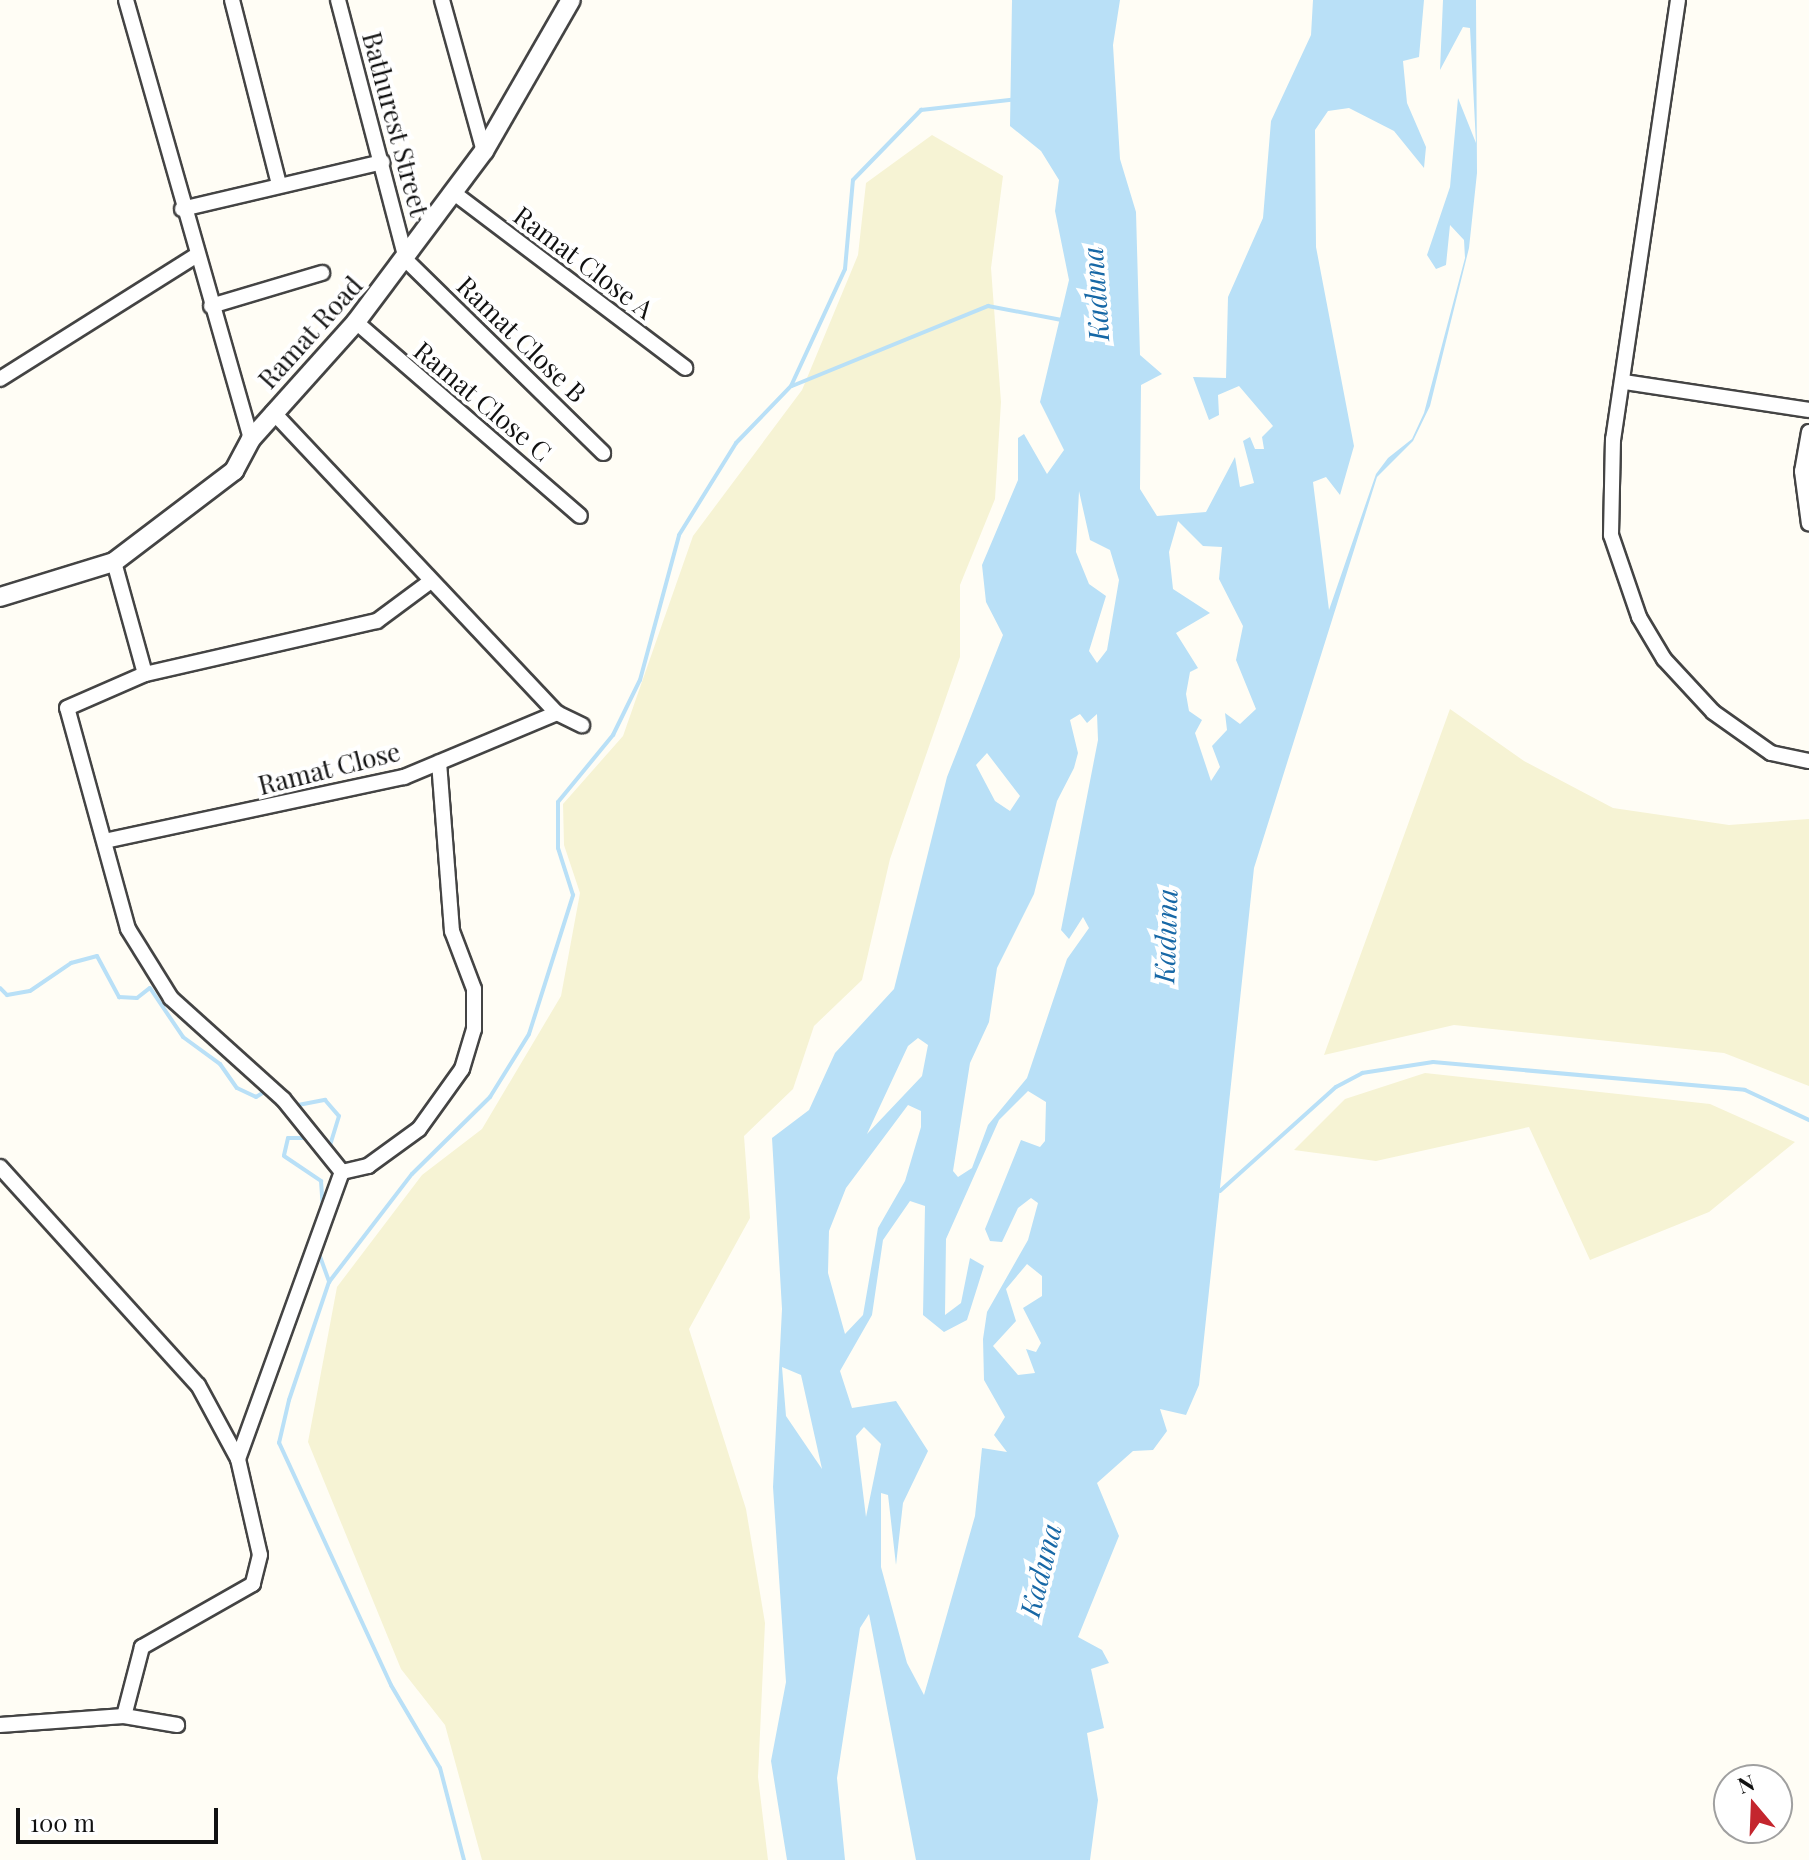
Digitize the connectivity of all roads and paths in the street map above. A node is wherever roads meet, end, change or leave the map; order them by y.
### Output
1 (232, 0) edge
2 (338, 0) edge
3 (442, 0) edge
4 (571, 0) edge
5 (1678, 0) edge
6 (129, 1) edge
7 (484, 151) junction
8 (383, 162) junction
9 (279, 185) junction
10 (454, 193) junction
11 (182, 209) junction
12 (194, 257) junction
13 (406, 260) junction
14 (322, 273) dead end
15 (211, 306) junction
16 (356, 322) junction
17 (685, 368) dead end
18 (0, 379) edge
19 (1624, 382) junction
20 (1809, 410) edge
21 (273, 412) junction
22 (1809, 432) edge
23 (251, 439) junction
24 (603, 453) dead end
25 (580, 516) dead end
26 (1809, 524) edge
27 (114, 562) junction
28 (431, 581) junction
29 (0, 597) edge
30 (145, 674) junction
31 (557, 713) junction
32 (582, 725) dead end
33 (1809, 761) edge
34 (439, 762) junction
35 (105, 841) junction
36 (0, 1167) edge
37 (342, 1172) junction
38 (238, 1459) junction
39 (124, 1716) junction
40 (0, 1725) edge
41 (177, 1725) dead end

1 - 9 street
2 - 8 street, Bathurest Street
3 - 7 street
4 - 7 street, Ramat Road
5 - 19 street
6 - 11 street
7 - 10 street, Ramat Road
8 - 9 street
8 - 13 street, Bathurest Street
9 - 11 street
10 - 13 street, Ramat Road
10 - 17 street, Ramat Close A
11 - 12 street
12 - 15 street
12 - 18 street
13 - 16 street, Ramat Road
13 - 24 street, Ramat Close B
14 - 15 street
15 - 23 street
16 - 21 street, Ramat Road
16 - 25 street, Ramat Close C
19 - 20 street
19 - 33 street
21 - 23 street, Ramat Road
21 - 28 street
22 - 26 street
23 - 27 street, Ramat Road
27 - 29 street, Ramat Road
27 - 30 street
28 - 30 street
28 - 31 street
30 - 35 street
31 - 32 street
31 - 34 street, Ramat Close
34 - 35 street, Ramat Close
34 - 37 street
35 - 37 street
36 - 38 street
37 - 38 street
38 - 39 street
39 - 40 street
39 - 41 street

